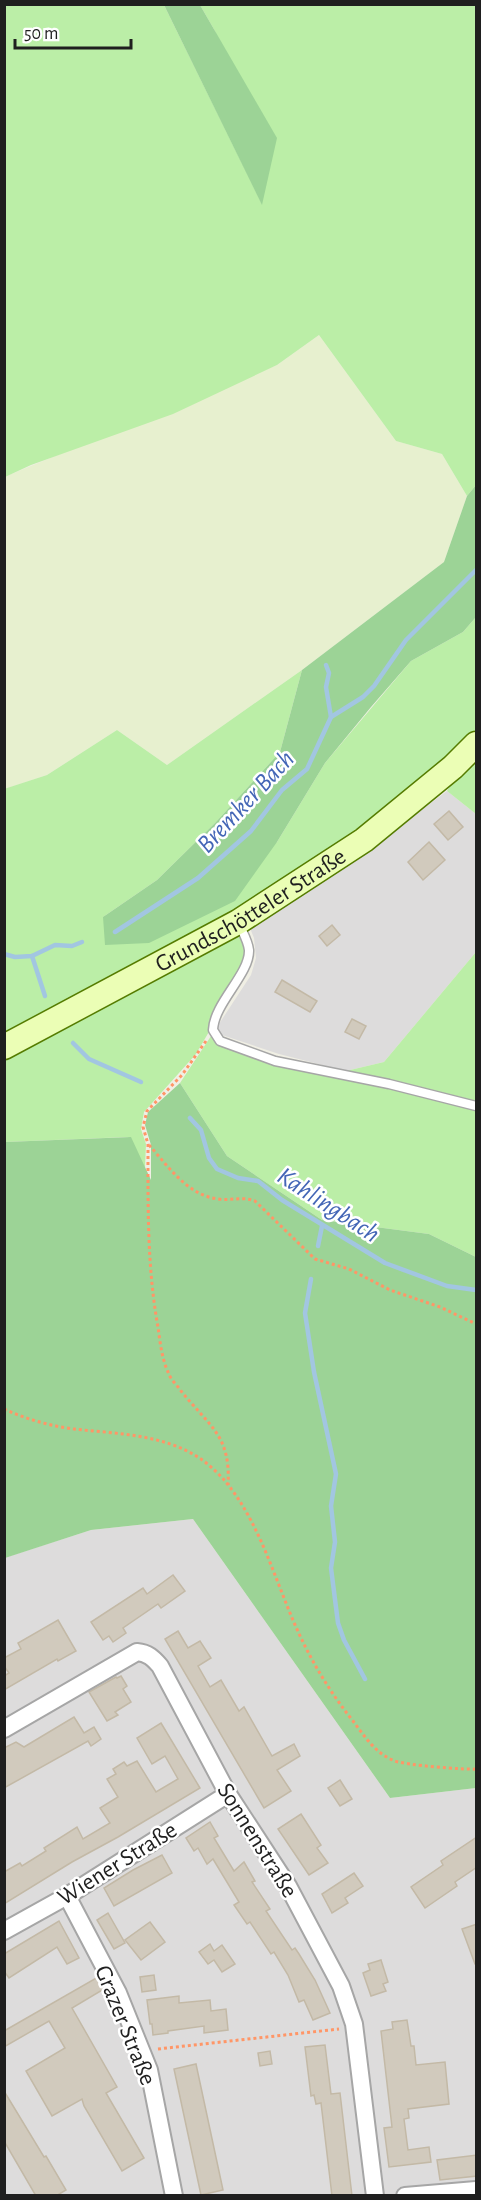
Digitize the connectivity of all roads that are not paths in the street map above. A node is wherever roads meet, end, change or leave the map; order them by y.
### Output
1 (477, 744) edge
2 (238, 922) junction
3 (4, 1047) edge
4 (477, 1106) edge
5 (4, 1729) edge
6 (228, 1794) junction
7 (67, 1896) junction
8 (4, 1930) edge
9 (477, 2190) edge
10 (174, 2196) edge
11 (375, 2196) edge
12 (405, 2196) edge

1 - 2 main road, Grundschötteler Straße
2 - 3 main road, Grundschötteler Straße
2 - 4 lane
5 - 6 street, Sonnenstraße
6 - 7 street, Wiener Straße
6 - 11 street, Sonnenstraße
7 - 8 street, Wiener Straße
7 - 10 street, Grazer Straße
9 - 12 street

